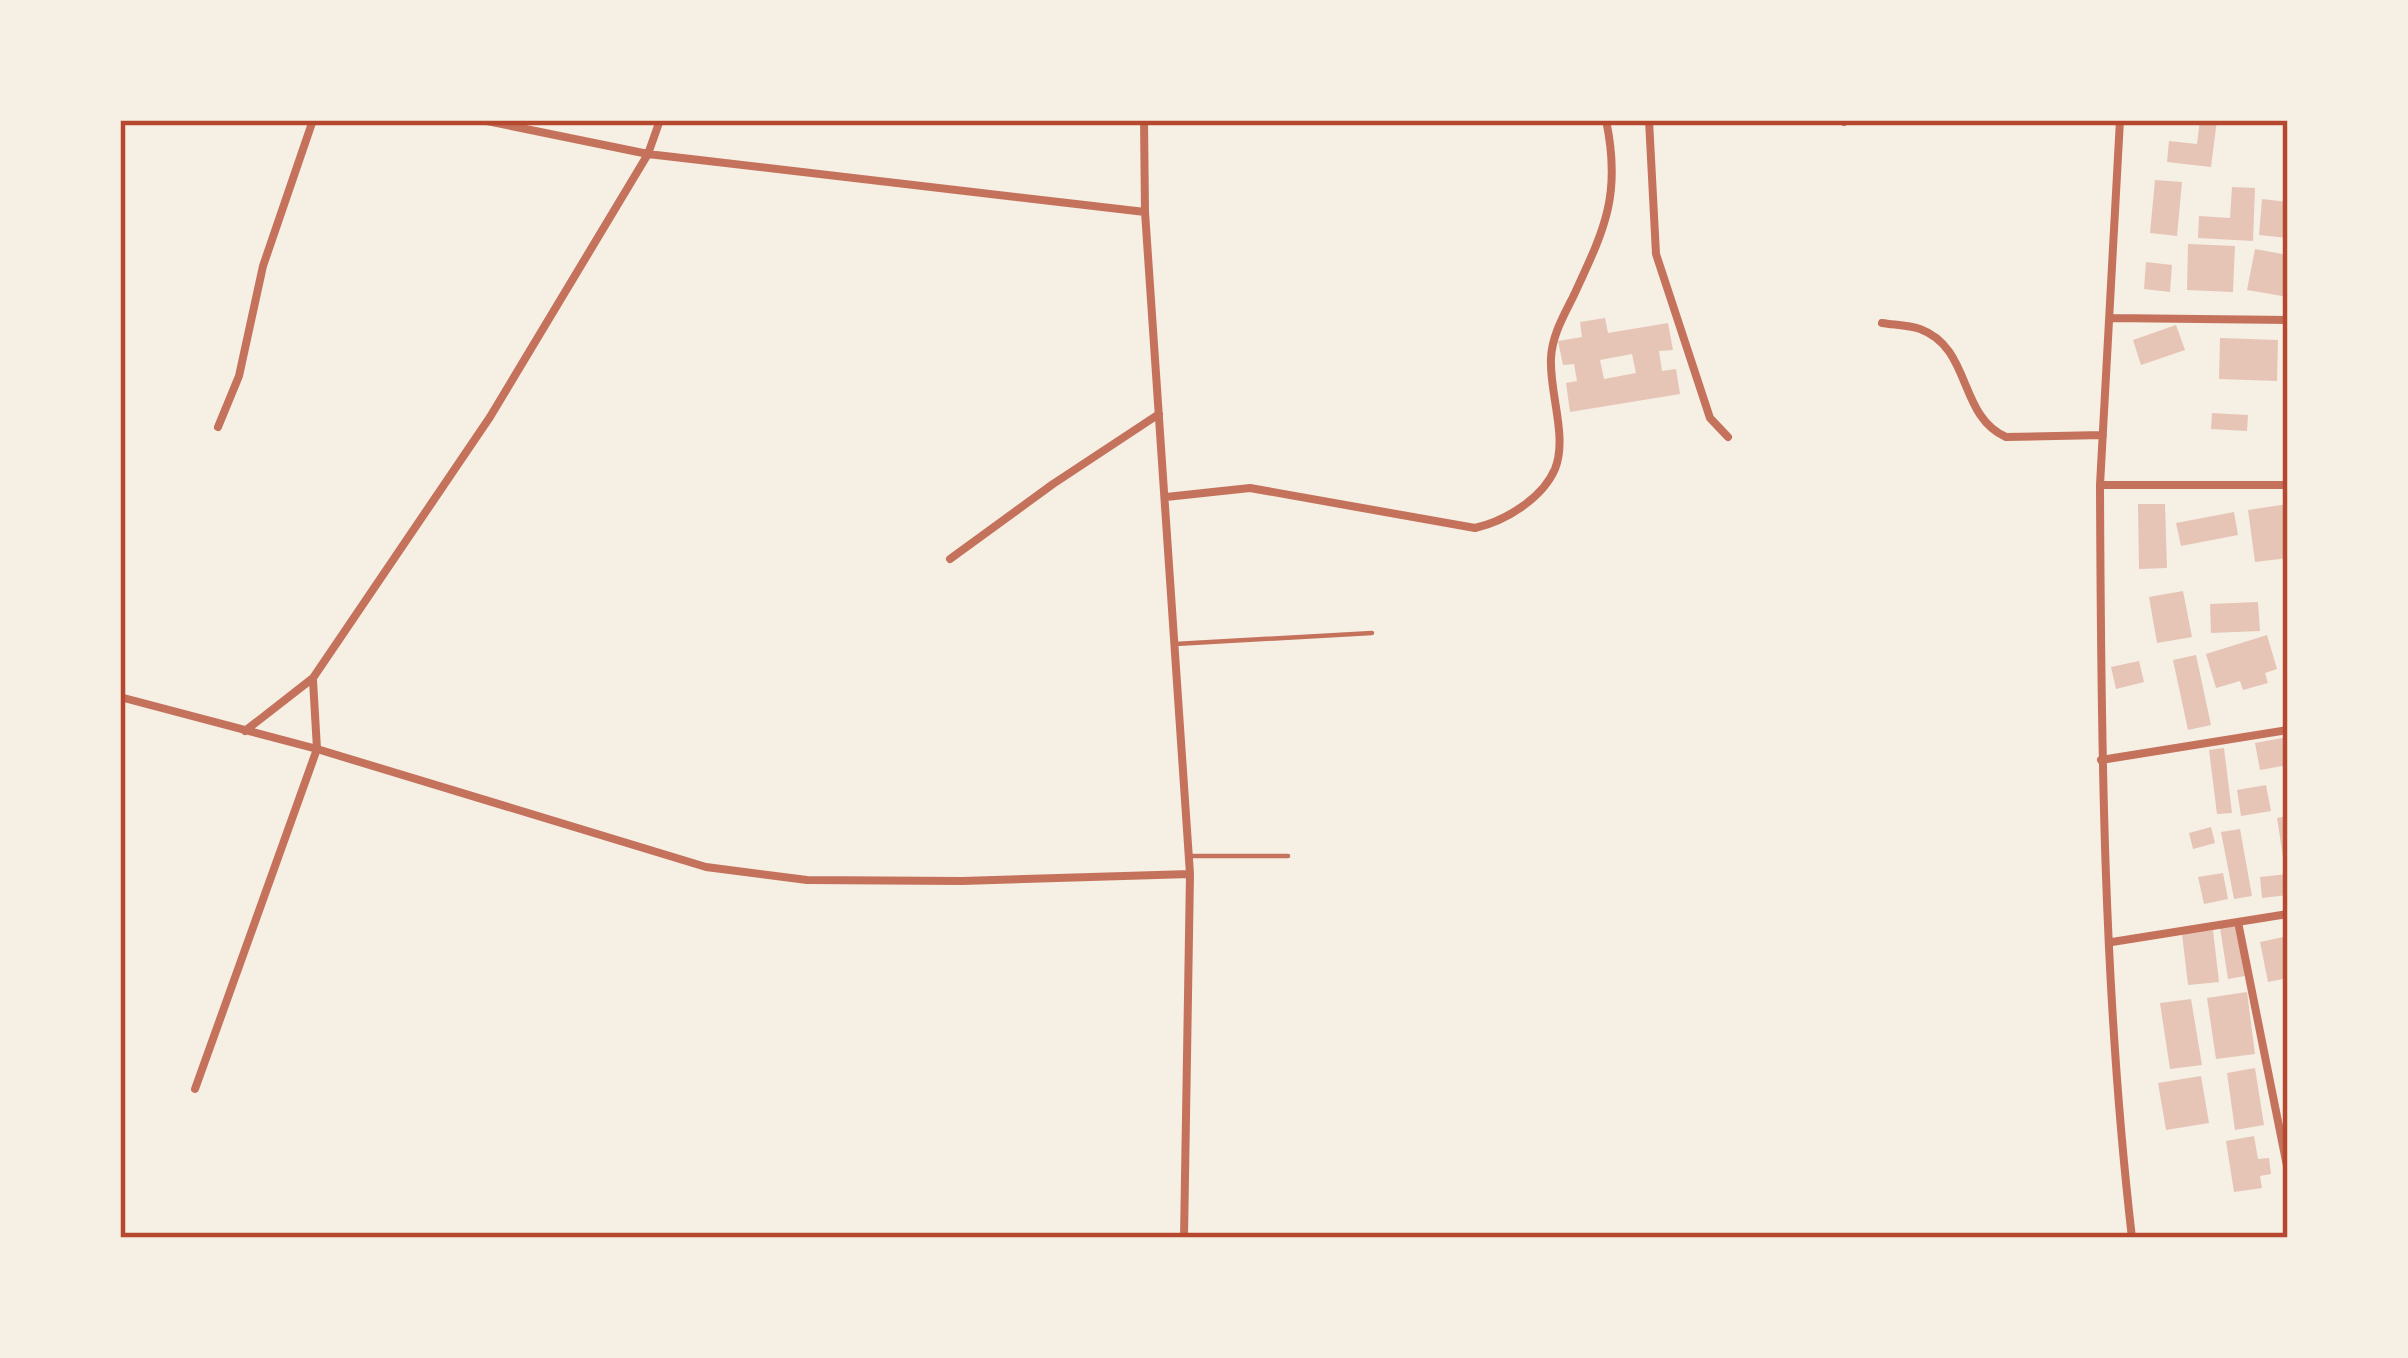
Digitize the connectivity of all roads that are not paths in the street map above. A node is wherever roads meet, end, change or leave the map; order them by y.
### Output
1 (313, 120) edge
2 (482, 120) edge
3 (660, 120) edge
4 (1144, 120) edge
5 (1606, 120) edge
6 (1649, 120) edge
7 (2120, 120) edge
8 (648, 154) junction
9 (1145, 212) junction
10 (2109, 318) junction
11 (2288, 320) edge
12 (1882, 323) dead end
13 (1160, 414) junction
14 (218, 427) dead end
15 (2103, 435) junction
16 (1728, 437) dead end
17 (2100, 484) junction
18 (2288, 485) edge
19 (1166, 497) junction
20 (950, 559) dead end
21 (1372, 632) dead end
22 (1175, 644) junction
23 (313, 679) junction
24 (120, 697) edge
25 (2288, 730) edge
26 (244, 732) junction
27 (317, 749) junction
28 (2101, 760) junction
29 (1189, 856) junction
30 (1288, 856) dead end
31 (1190, 874) junction
32 (2288, 914) edge
33 (2238, 922) junction
34 (2111, 942) junction
35 (195, 1089) dead end
36 (2288, 1171) edge
37 (1184, 1238) edge
38 (2132, 1238) edge

1 - 14 street
2 - 8 street
3 - 8 street
4 - 9 street
5 - 19 street
6 - 16 street
7 - 10 street
8 - 9 street
8 - 23 street
9 - 13 street
10 - 11 street
10 - 15 street
12 - 15 street
13 - 19 street
13 - 20 street
15 - 17 street
17 - 18 street
17 - 28 street
19 - 22 street
21 - 22 lane
22 - 29 street
23 - 26 street
23 - 27 street
24 - 26 street
25 - 28 street
26 - 27 street
27 - 31 street
27 - 35 street
28 - 34 street
29 - 30 lane
29 - 31 street
31 - 37 street
32 - 33 street
33 - 34 street
33 - 36 street
34 - 38 street

